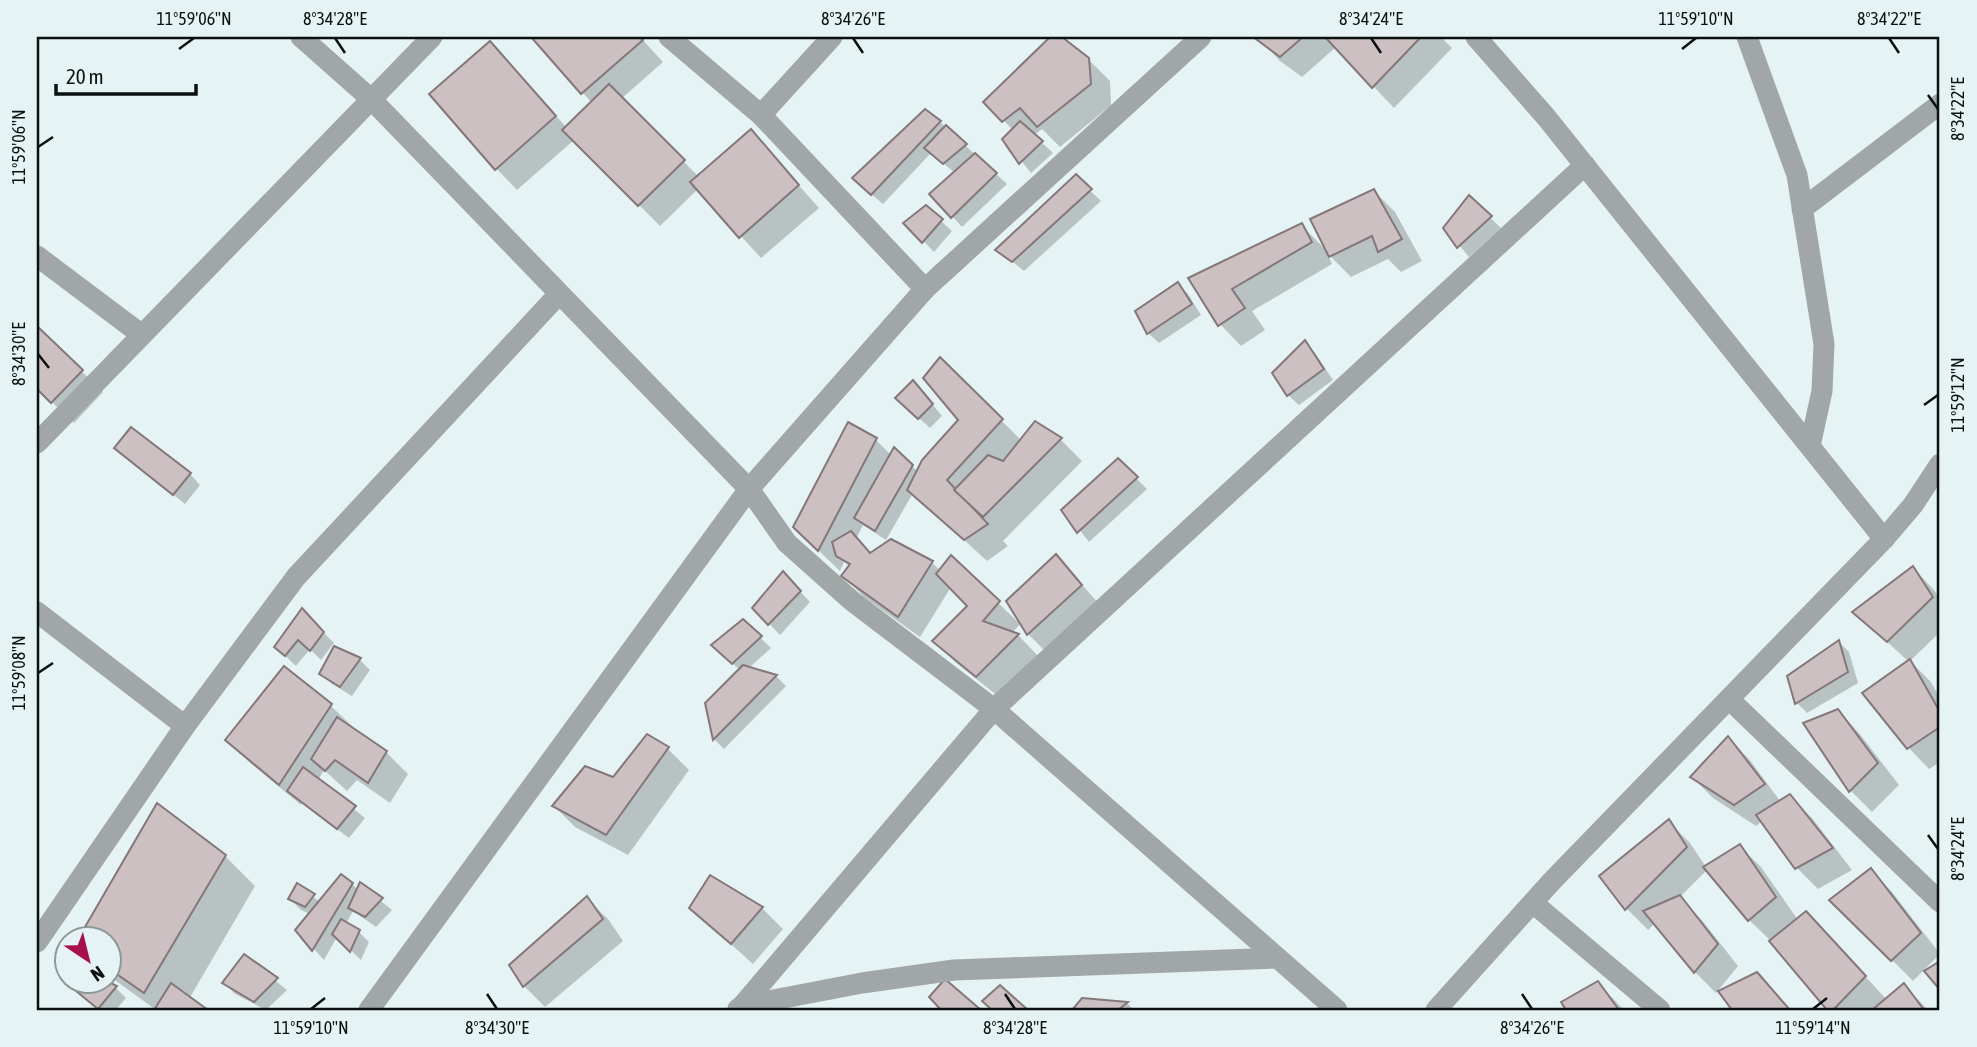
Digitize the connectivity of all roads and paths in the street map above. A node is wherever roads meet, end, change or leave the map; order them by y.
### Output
1 (302, 37) edge
2 (432, 37) edge
3 (669, 37) edge
4 (832, 37) edge
5 (1201, 37) edge
6 (1476, 37) edge
7 (1747, 37) edge
8 (371, 99) junction
9 (1940, 104) edge
10 (761, 115) junction
11 (1585, 165) junction
12 (1802, 209) junction
13 (37, 256) edge
14 (925, 289) junction
15 (559, 294) junction
16 (142, 335) junction
17 (37, 443) edge
18 (1810, 446) junction
19 (1940, 464) edge
20 (749, 489) junction
21 (1884, 539) junction
22 (37, 612) edge
23 (1729, 699) junction
24 (994, 709) junction
25 (185, 726) junction
26 (1533, 902) junction
27 (1940, 902) edge
28 (37, 942) edge
29 (1277, 958) junction
30 (739, 1008) edge
31 (369, 1010) edge
32 (1337, 1010) edge
33 (1436, 1010) edge
34 (1660, 1010) edge

1 - 8 street
2 - 8 street
3 - 10 street
4 - 10 street
5 - 14 street
6 - 11 street
7 - 12 street
8 - 15 street
8 - 16 street
9 - 12 street
10 - 14 street
11 - 18 street
11 - 24 street
12 - 18 street
13 - 16 street
14 - 20 street
15 - 20 street
15 - 25 street
16 - 17 street
18 - 21 street
19 - 21 street
20 - 24 street
20 - 31 street
21 - 23 street
22 - 25 street
23 - 26 street
23 - 27 street
24 - 29 street
24 - 30 street
25 - 28 street
26 - 33 street
26 - 34 street
29 - 30 street
29 - 32 street

